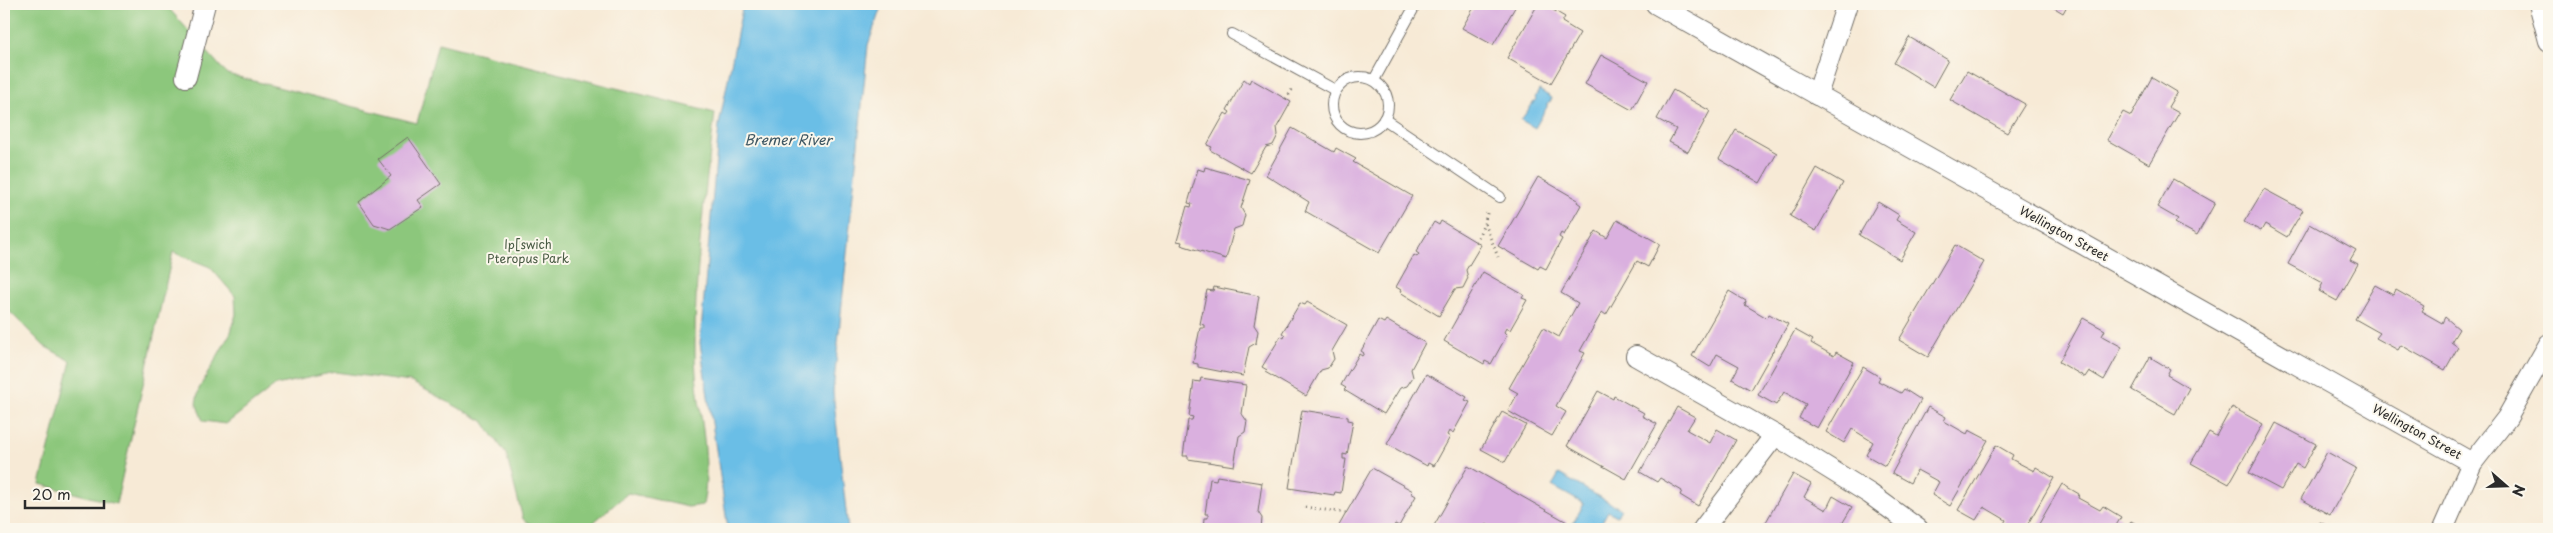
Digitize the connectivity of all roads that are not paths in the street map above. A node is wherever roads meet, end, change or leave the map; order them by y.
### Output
1 (205, 4) edge
2 (1416, 4) edge
3 (1656, 4) edge
4 (1847, 4) edge
5 (2539, 4) edge
6 (1232, 34) dead end
7 (2549, 41) edge
8 (186, 77) dead end
9 (1374, 80) junction
10 (1335, 90) junction
11 (1817, 95) junction
12 (1384, 118) junction
13 (1500, 197) dead end
14 (2549, 344) edge
15 (1636, 356) dead end
16 (1775, 435) junction
17 (2472, 463) junction
18 (1703, 529) edge
19 (1918, 529) edge
20 (2443, 529) edge

1 - 8 street
2 - 9 lane
3 - 11 street, Wellington Street
4 - 11 street
5 - 7 street
6 - 10 lane
9 - 10 lane
9 - 12 lane
10 - 12 lane
11 - 17 street, Wellington Street
12 - 13 lane
14 - 17 street
15 - 16 street
16 - 18 street
16 - 19 street
17 - 20 street

